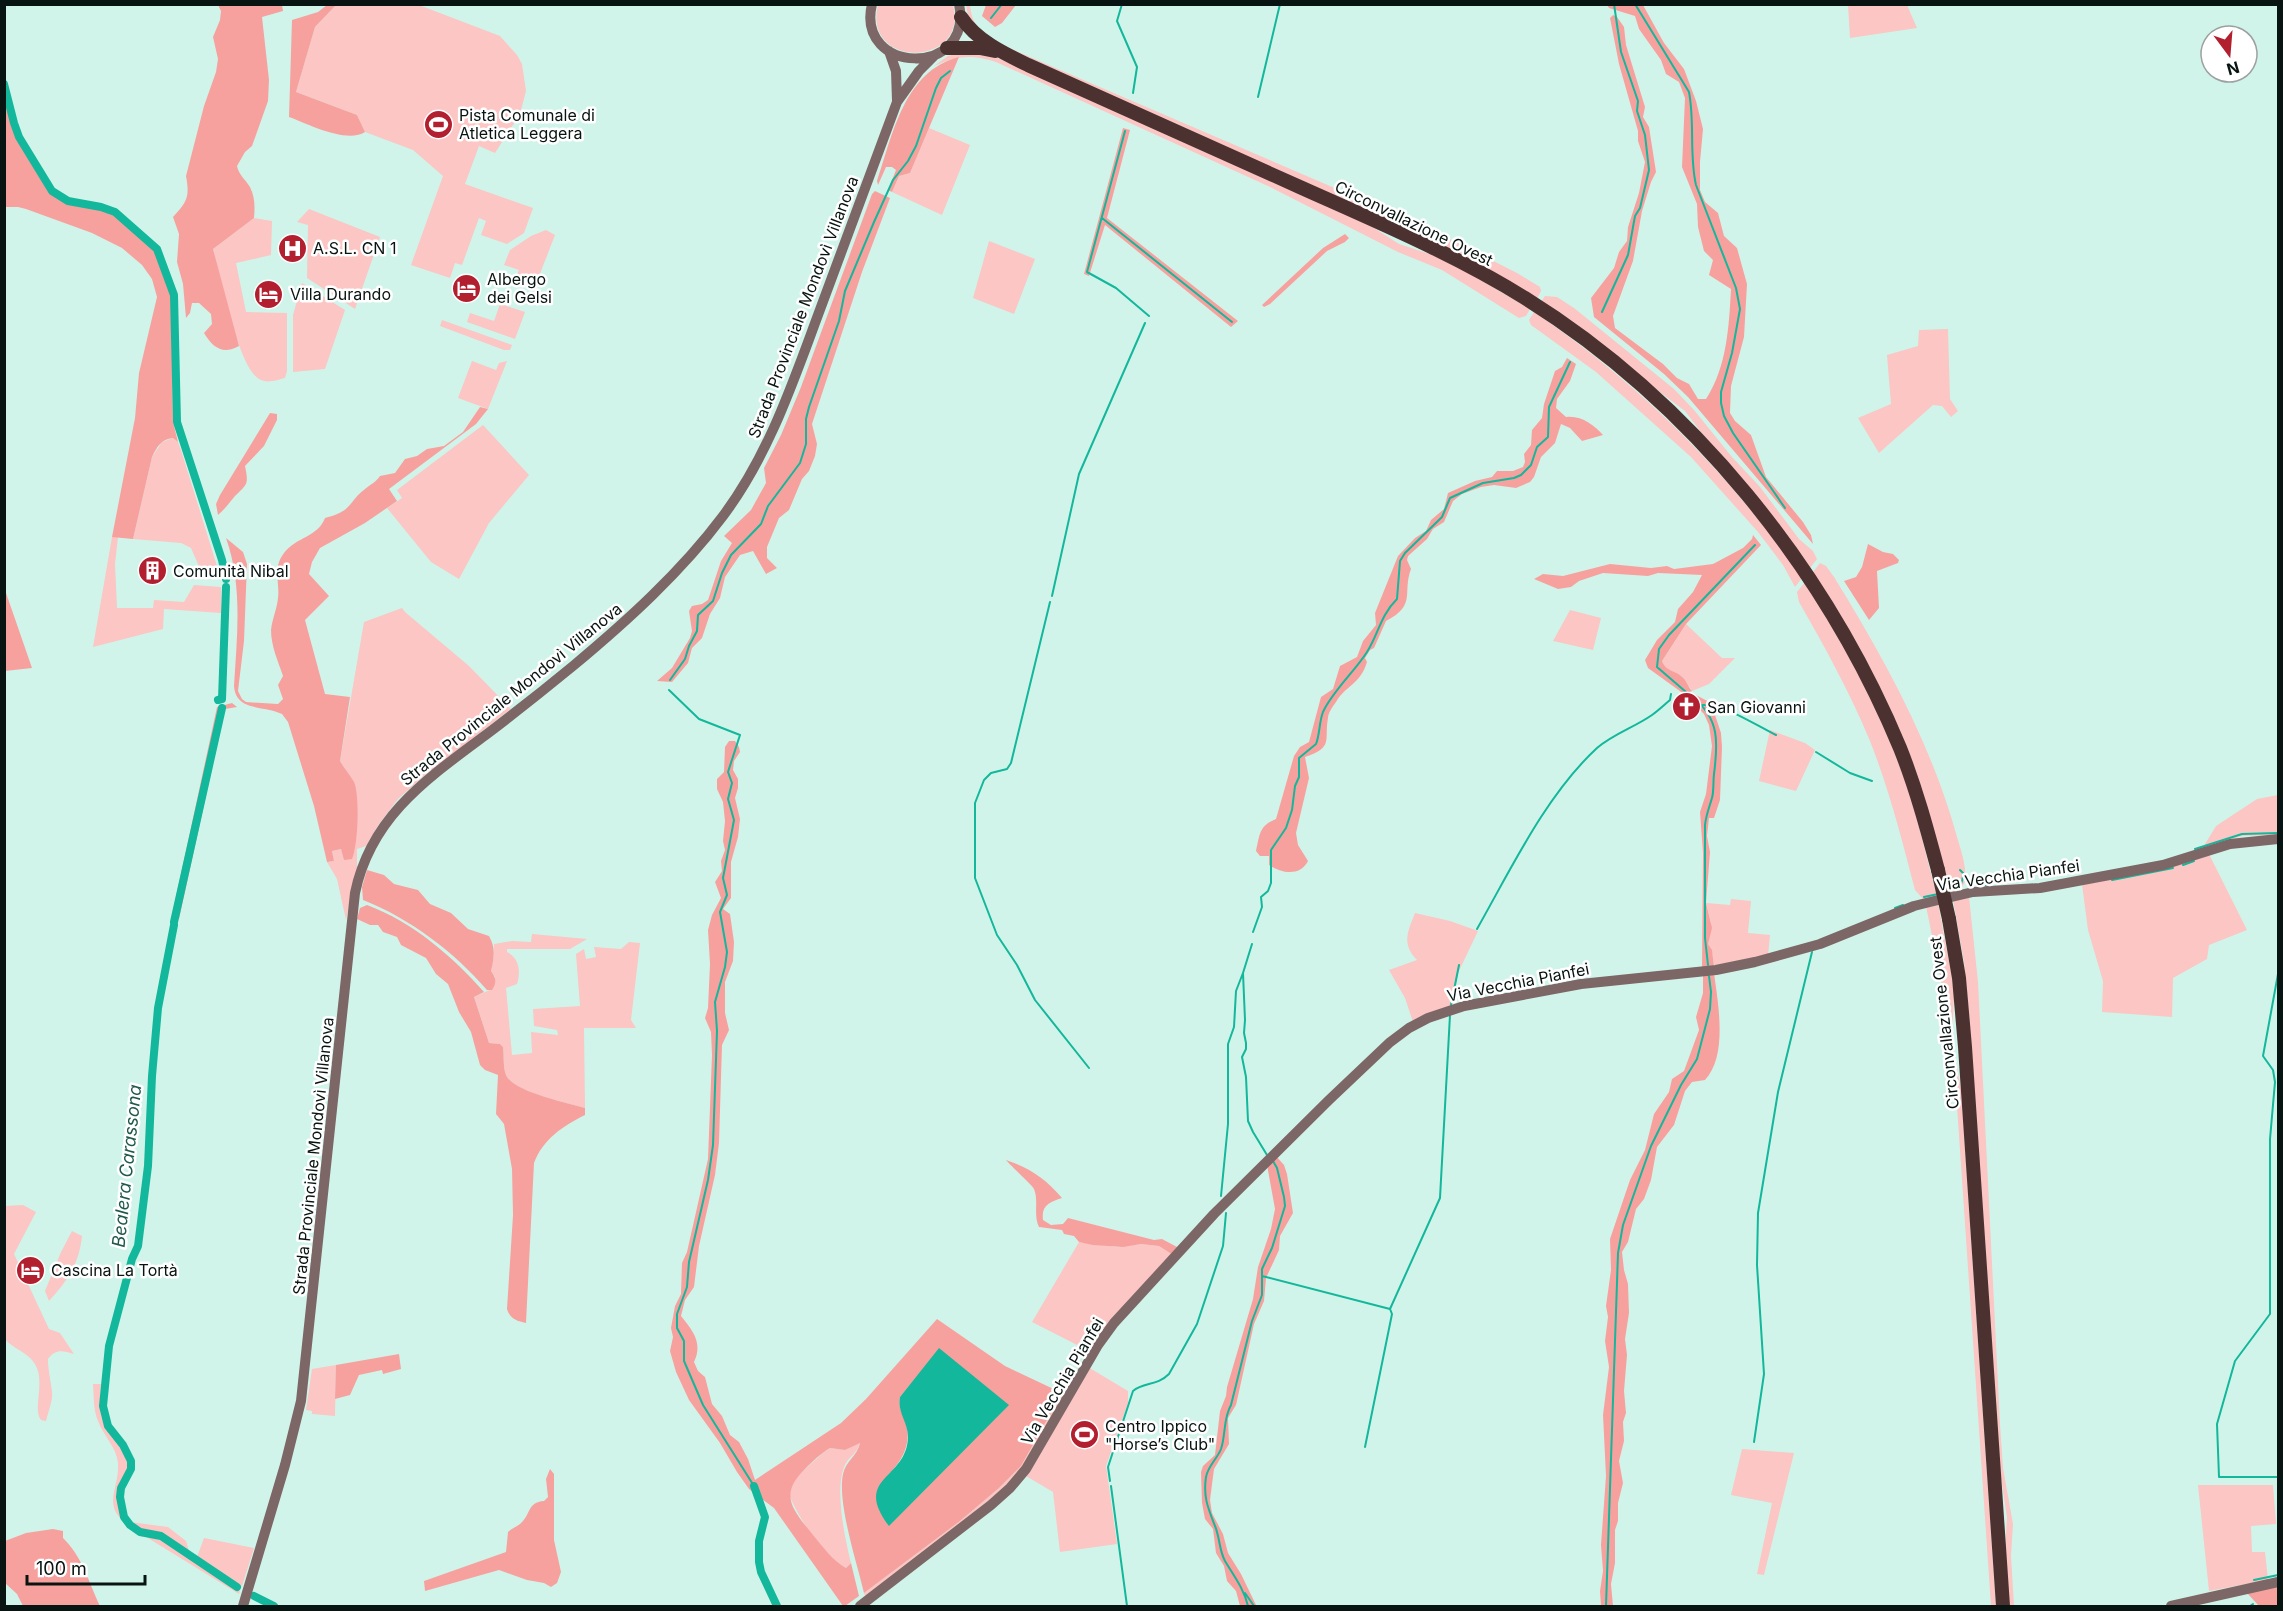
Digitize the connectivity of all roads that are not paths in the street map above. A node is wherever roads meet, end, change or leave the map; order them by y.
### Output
1 (872, 4) edge
2 (960, 10) edge
3 (947, 48) junction
4 (889, 51) junction
5 (1005, 54) junction
6 (934, 56) junction
7 (897, 102) junction
8 (2278, 839) edge
9 (2278, 1582) edge
10 (243, 1606) edge
11 (860, 1606) edge
12 (2003, 1606) edge
13 (2171, 1606) edge

1 - 4 main road
2 - 3 main road
2 - 5 highway
3 - 5 highway
3 - 6 main road
4 - 6 main road
4 - 7 main road, Strada Provinciale Mondovì Villanova
5 - 12 highway, Circonvallazione Ovest, bridge
6 - 7 main road, Strada Provinciale Mondovì Villanova
7 - 10 main road, Strada Provinciale Mondovì Villanova
8 - 11 main road, Via Vecchia Pianfei
9 - 13 main road

